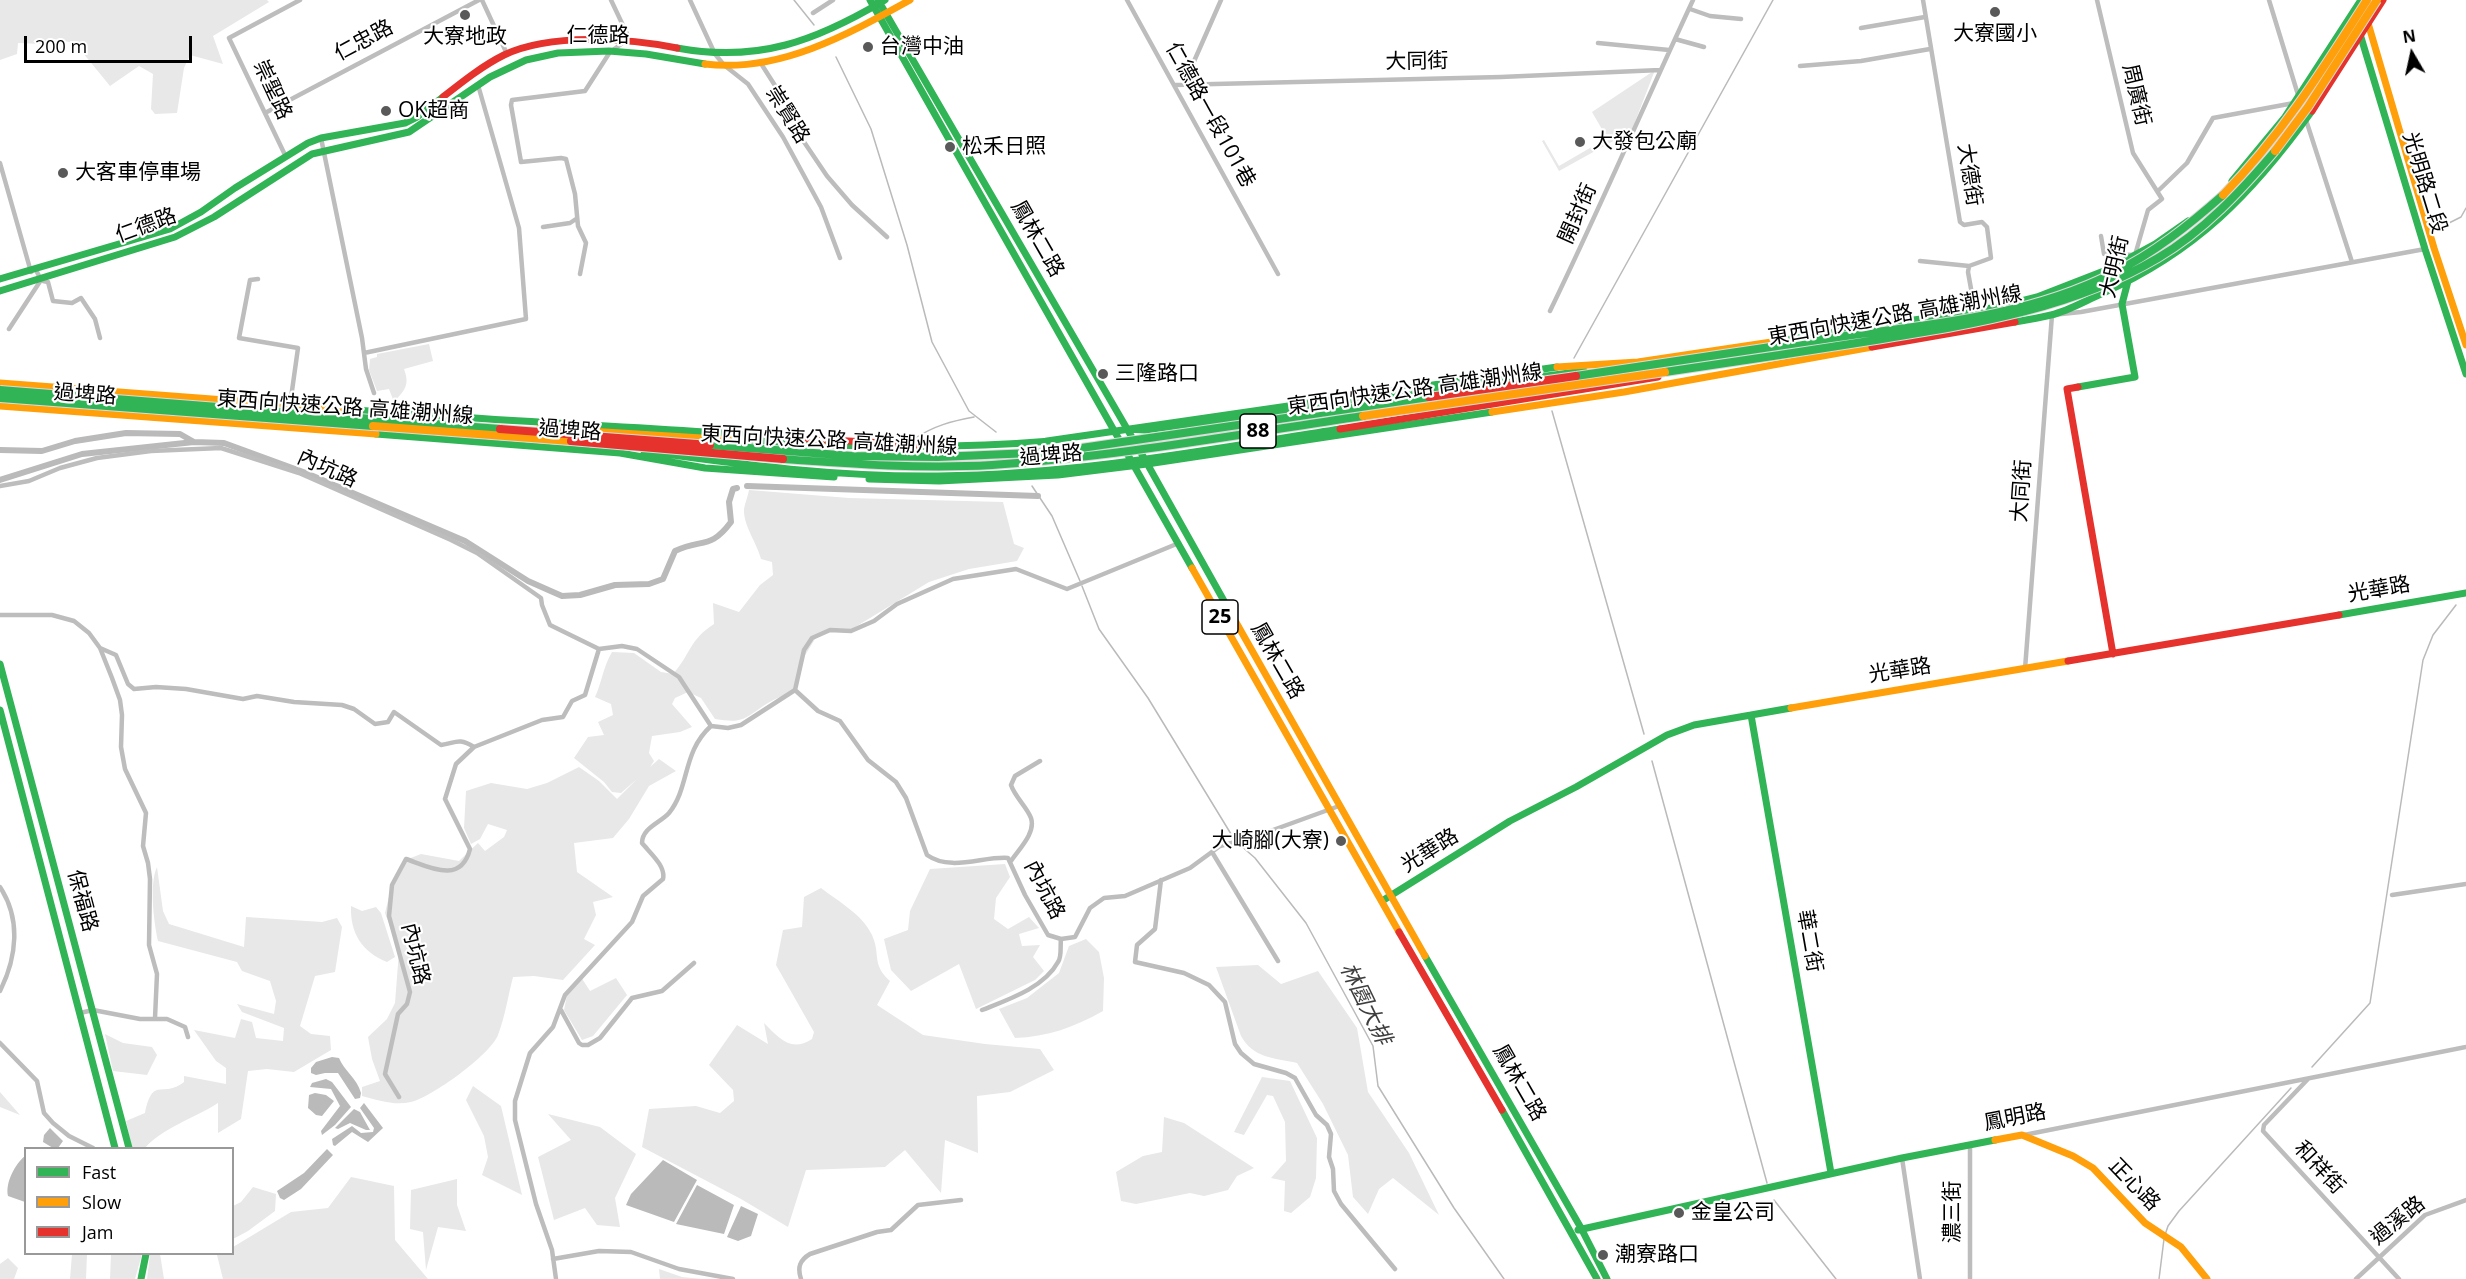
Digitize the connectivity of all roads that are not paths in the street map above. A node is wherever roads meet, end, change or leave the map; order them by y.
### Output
1 (300, 0) edge
2 (480, 0) edge
3 (611, 0) edge
4 (690, 0) edge
5 (833, 0) edge
6 (910, 0) edge
7 (1221, 0) edge
8 (1694, 0) edge
9 (1923, 0) edge
10 (2097, 0) edge
11 (2269, 0) edge
12 (2351, 0) edge
13 (2362, 0) edge
14 (2367, 0) edge
15 (2377, 0) edge
16 (2383, 0) edge
17 (1128, 1) edge
18 (878, 2) edge
19 (1689, 9) junction
20 (2354, 12) junction
21 (813, 13) dead end
22 (883, 15) junction
23 (1925, 17) junction
24 (1741, 19) dead end
25 (2368, 24) junction
26 (1861, 28) dead end
27 (2361, 35) junction
28 (1675, 39) junction
29 (627, 40) junction
30 (1598, 43) dead end
31 (1704, 47) dead end
32 (1930, 49) junction
33 (1670, 50) junction
34 (610, 52) junction
35 (507, 54) junction
36 (715, 54) junction
37 (760, 61) junction
38 (724, 65) junction
39 (1800, 66) dead end
40 (1660, 70) junction
41 (1184, 84) junction
42 (1174, 85) junction
43 (477, 86) junction
44 (2296, 100) junction
45 (265, 113) junction
46 (2305, 118) junction
47 (321, 138) junction
48 (323, 150) junction
49 (286, 157) junction
50 (0, 163) edge
51 (2159, 190) junction
52 (576, 219) junction
53 (543, 227) dead end
54 (2101, 236) dead end
55 (887, 237) dead end
56 (2429, 249) junction
57 (2135, 255) junction
58 (840, 258) dead end
59 (1920, 261) dead end
60 (2352, 262) junction
61 (1969, 266) junction
62 (33, 271) junction
63 (580, 274) dead end
64 (1278, 274) dead end
65 (0, 279) edge
66 (258, 279) dead end
67 (41, 280) junction
68 (2128, 281) junction
69 (0, 291) edge
70 (2122, 304) junction
71 (1550, 311) dead end
72 (1976, 312) junction
73 (2052, 315) junction
74 (9, 329) dead end
75 (100, 338) dead end
76 (2466, 345) edge
77 (364, 353) junction
78 (1716, 364) junction
79 (1637, 368) junction
80 (2466, 374) edge
81 (0, 383) edge
82 (0, 390) edge
83 (374, 393) dead end
84 (0, 399) edge
85 (290, 405) junction
86 (0, 406) edge
87 (481, 427) junction
88 (1126, 429) junction
89 (1116, 432) junction
90 (1052, 441) junction
91 (621, 445) junction
92 (1145, 461) junction
93 (1134, 462) junction
94 (0, 486) edge
95 (1179, 543) junction
96 (2466, 593) edge
97 (0, 615) edge
98 (100, 648) junction
99 (599, 649) junction
100 (2113, 654) junction
101 (0, 664) edge
102 (2025, 669) junction
103 (795, 690) junction
104 (0, 710) edge
105 (1751, 715) junction
106 (711, 726) junction
107 (474, 747) junction
108 (1040, 761) dead end
109 (1339, 806) junction
110 (1329, 810) junction
111 (1212, 852) junction
112 (1011, 861) junction
113 (1161, 880) junction
114 (2466, 884) edge
115 (0, 887) edge
116 (2392, 895) dead end
117 (1392, 896) junction
118 (1382, 901) junction
119 (1060, 939) junction
120 (1278, 961) dead end
121 (694, 963) dead end
122 (0, 991) edge
123 (93, 1010) junction
124 (561, 1010) junction
125 (982, 1010) dead end
126 (80, 1013) junction
127 (155, 1018) junction
128 (188, 1037) dead end
129 (0, 1042) edge
130 (2466, 1047) edge
131 (2308, 1078) junction
132 (399, 1097) dead end
133 (2022, 1135) junction
134 (1970, 1145) junction
135 (89, 1147) edge
136 (114, 1147) edge
137 (128, 1147) edge
138 (1902, 1158) junction
139 (1831, 1173) junction
140 (962, 1200) dead end
141 (2466, 1200) edge
142 (1577, 1231) junction
143 (146, 1255) edge
144 (2379, 1257) junction
145 (553, 1259) junction
146 (1395, 1269) dead end
147 (141, 1279) edge
148 (556, 1279) edge
149 (733, 1279) edge
150 (801, 1279) edge
151 (1597, 1279) edge
152 (1607, 1279) edge
153 (1920, 1279) edge
154 (1970, 1279) edge
155 (2207, 1279) edge
156 (2356, 1279) edge
157 (2399, 1279) edge

1 - 45 street, 崇聖路
2 - 35 street
2 - 45 street, 仁忠路
3 - 29 street
4 - 36 street, 崇賢路
5 - 21 street
6 - 22 main road, 仁德路
7 - 41 street
8 - 19 street, 開封街
9 - 23 street, 大德街
10 - 51 street, 周廣街
11 - 44 street
12 - 20 main road, 光明路二段
13 - 20 main road
13 - 25 main road, 光明路二段
14 - 79 main road, 東西向快速公路 高雄潮州線 / 88, bridge
15 - 78 main road, 東西向快速公路 高雄潮州線 / 88, bridge
16 - 25 main road
17 - 42 street, 仁德路一段101巷
18 - 22 main road, 鳳林二路 / 25
18 - 36 main road, 仁德路
19 - 24 street
19 - 28 street, 開封街
20 - 27 main road, 光明路二段
20 - 44 main road
22 - 37 main road, 仁德路
22 - 88 main road, 鳳林二路 / 25
22 - 89 main road, 鳳林二路 / 25
23 - 26 street
23 - 32 street, 大德街
25 - 27 main road
25 - 56 main road, 光明路二段
27 - 46 main road
27 - 56 main road, 光明路二段
28 - 31 street
28 - 33 street, 開封街
29 - 34 street
29 - 35 main road, 仁德路
29 - 36 main road, 仁德路
30 - 33 street
32 - 39 street
32 - 61 street, 大德街
33 - 40 street, 開封街
34 - 38 main road, 仁德路
34 - 43 main road, 仁德路
34 - 52 street
35 - 47 main road, 仁德路
36 - 38 street, 崇賢路
37 - 38 main road, 仁德路
37 - 55 street
38 - 58 street, 崇賢路
40 - 41 street, 大同街
40 - 71 street, 開封街
41 - 42 street, 大同街
42 - 64 street, 仁德路一段101巷
43 - 48 main road, 仁德路
43 - 77 street
44 - 46 street
44 - 51 street, 大明街
44 - 57 main road
45 - 49 street, 崇聖路
46 - 60 street
46 - 68 main road
47 - 48 street
47 - 49 main road, 仁德路
48 - 67 main road, 仁德路
48 - 77 street
49 - 62 main road, 仁德路
50 - 62 street
51 - 57 street, 大明街
52 - 53 street
52 - 63 street
54 - 57 street
56 - 60 street
56 - 76 main road, 光明路二段
56 - 80 main road, 光明路二段
57 - 68 main road, 大明街
57 - 72 main road
59 - 61 street
60 - 70 street
61 - 72 street
62 - 65 main road, 仁德路
62 - 67 street
66 - 85 street
67 - 69 main road, 仁德路
67 - 74 street
67 - 75 street
68 - 70 main road, 大明街
68 - 73 main road
70 - 73 street
70 - 100 main road, 大明街
72 - 88 main road
73 - 92 main road
73 - 102 street, 大同街
77 - 83 street
78 - 91 main road, 東西向快速公路 高雄潮州線 / 88, bridge
78 - 92 main road, bridge
79 - 87 main road, 東西向快速公路 高雄潮州線 / 88, bridge
79 - 88 main road, bridge
81 - 85 main road, 過埤路
82 - 87 main road, 東西向快速公路 高雄潮州線 / 88, bridge
84 - 91 main road, 東西向快速公路 高雄潮州線 / 88, bridge
85 - 90 main road, 過埤路
86 - 93 main road, 過埤路
87 - 90 main road, bridge
88 - 89 main road, 過埤路
88 - 92 main road, 鳳林二路 / 25
89 - 90 main road, 過埤路
89 - 93 main road, 鳳林二路 / 25
91 - 93 main road, bridge
92 - 93 main road
92 - 109 main road, 鳳林二路 / 25
93 - 95 main road, 鳳林二路 / 25
94 - 99 street, 內坑路
95 - 103 street
95 - 110 main road, 鳳林二路 / 25
96 - 100 main road, 光華路
97 - 98 street
98 - 107 street
98 - 127 street
99 - 106 street, 內坑路
99 - 107 street, 內坑路
100 - 102 main road, 光華路
101 - 123 main road, 保福路
102 - 105 main road, 光華路
103 - 106 street
103 - 112 street, 內坑路
104 - 126 main road, 保福路
105 - 117 main road, 光華路
105 - 139 main road, 華二街
106 - 124 street
107 - 132 street, 內坑路
108 - 112 street
109 - 110 street, 內坑路
109 - 117 main road, 鳳林二路 / 25
110 - 111 street, 內坑路
110 - 118 main road, 鳳林二路 / 25
111 - 113 street, 內坑路
111 - 120 street
112 - 119 street, 內坑路
113 - 119 street, 內坑路
113 - 146 street
114 - 116 street
115 - 122 street
117 - 118 main road, 光華路
117 - 142 main road, 鳳林二路 / 25
118 - 142 main road, 鳳林二路 / 25
119 - 125 street
121 - 124 street
123 - 126 street
123 - 127 street
123 - 137 main road, 保福路
124 - 145 street
126 - 136 main road, 保福路
127 - 128 street
129 - 135 street
130 - 131 street, 鳳明路
131 - 133 street, 鳳明路
131 - 144 street, 和祥街
133 - 134 main road, 鳳明路
133 - 155 main road, 正心路
134 - 138 main road, 鳳明路
134 - 154 street, 濃三街
138 - 139 main road, 鳳明路
138 - 153 street
139 - 142 main road, 鳳明路
140 - 150 street
141 - 144 street, 過溪路
142 - 151 main road, 鳳林二路 / 25
142 - 152 main road, 鳳林二路 / 25
143 - 147 main road
144 - 156 street, 過溪路
144 - 157 street, 和祥街
145 - 148 street
145 - 149 street

